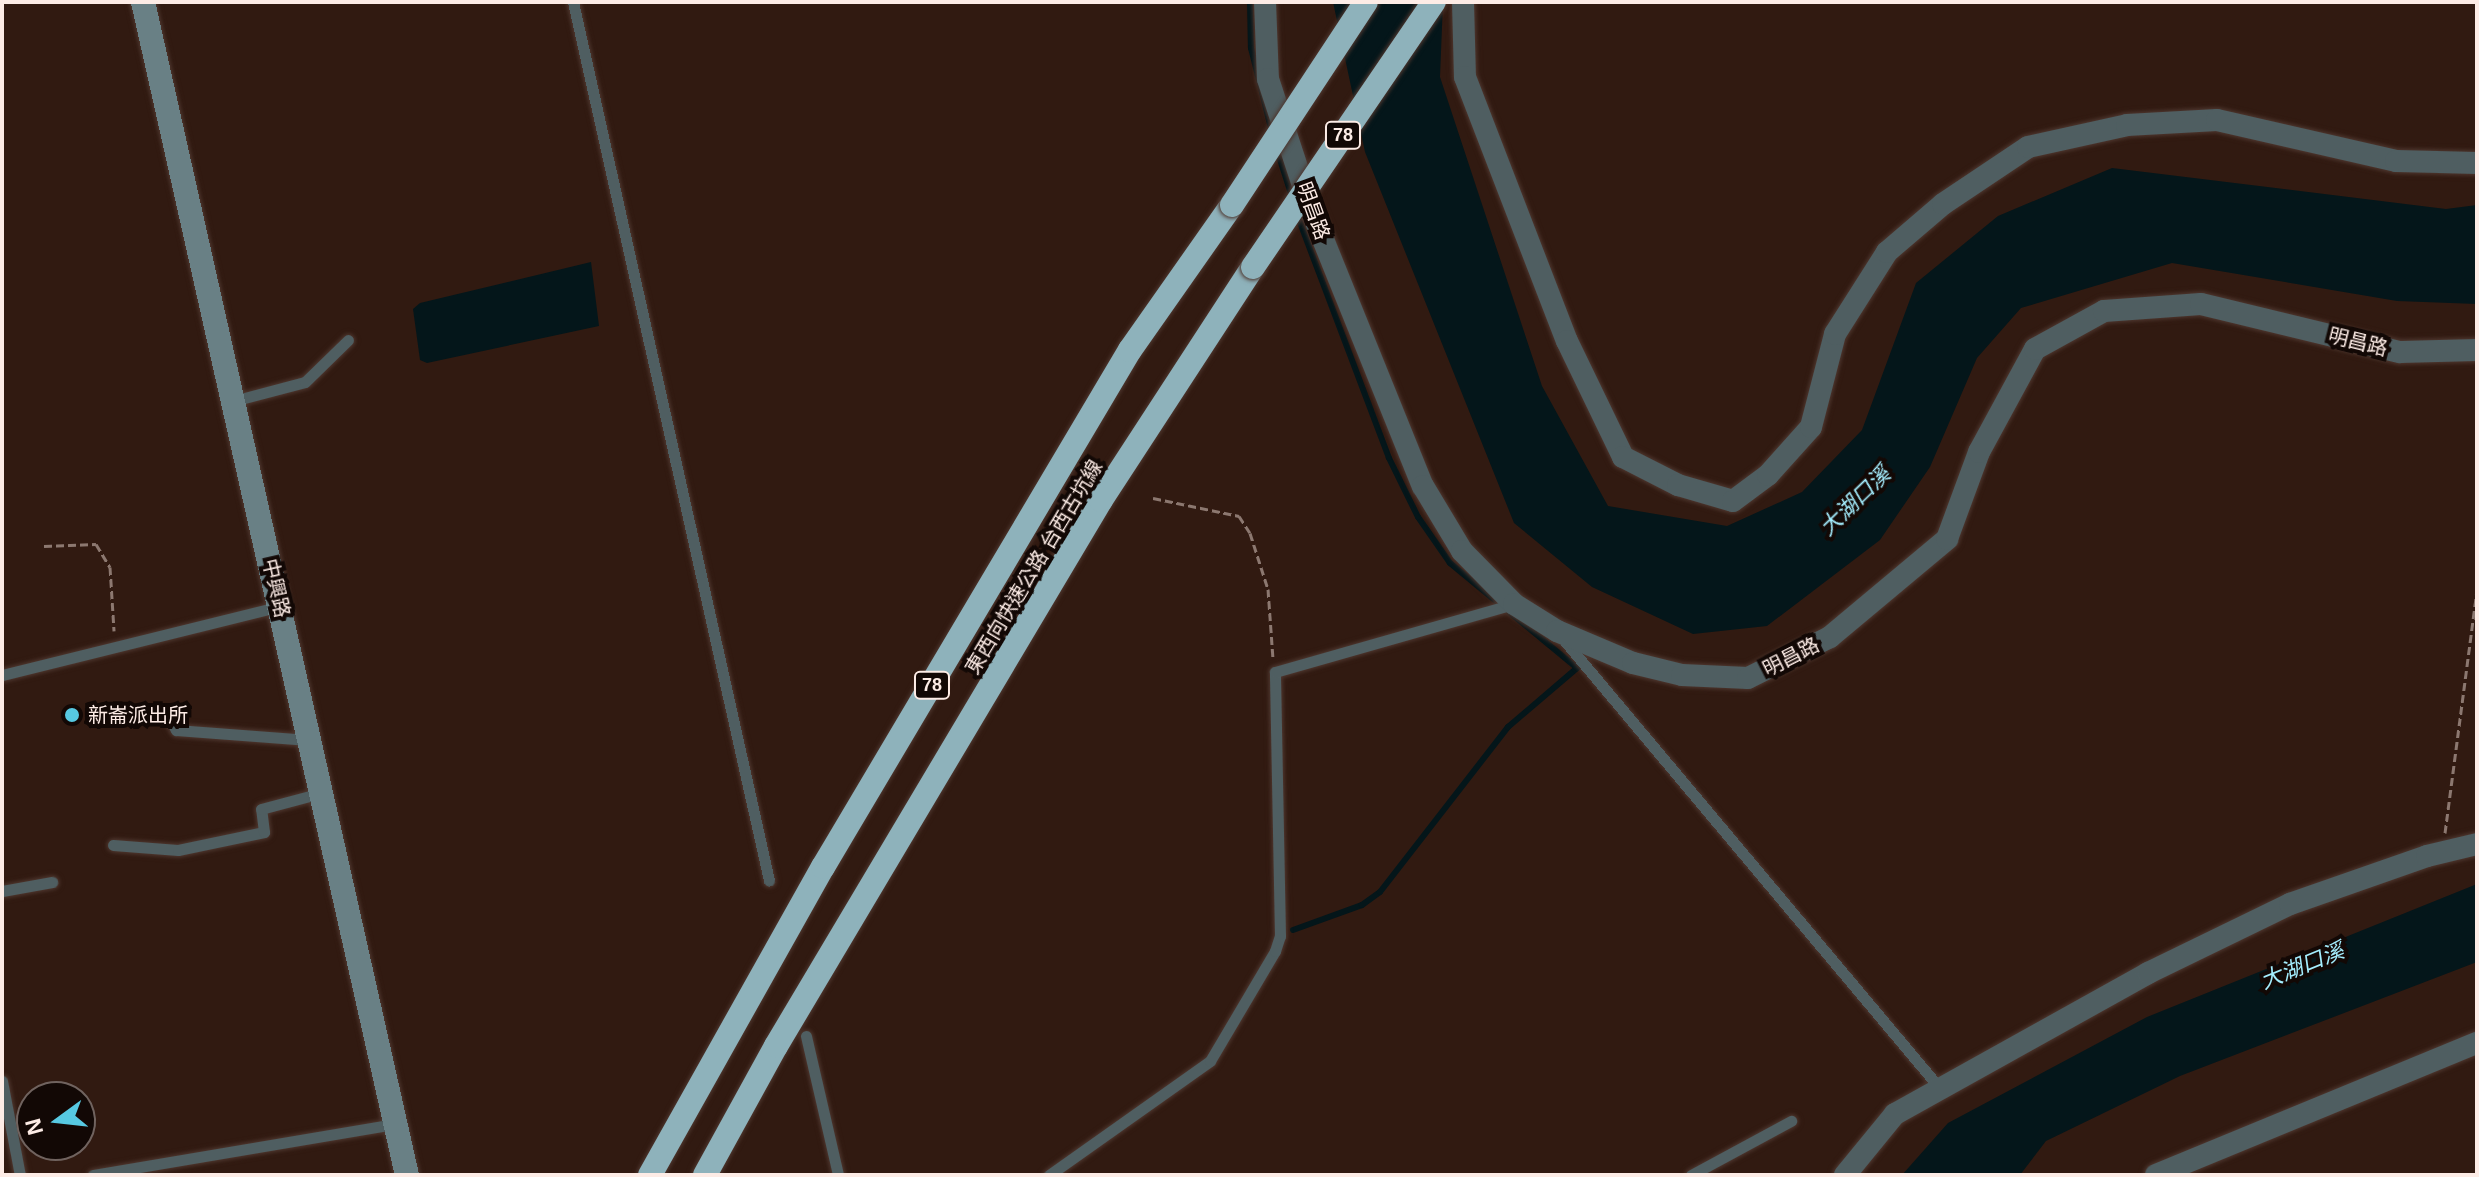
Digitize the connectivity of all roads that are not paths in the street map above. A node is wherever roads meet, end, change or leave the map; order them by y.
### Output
1 (143, 2) edge
2 (573, 2) edge
3 (1265, 2) edge
4 (1366, 2) edge
5 (1434, 2) edge
6 (1463, 2) edge
7 (2477, 163) edge
8 (348, 340) dead end
9 (2477, 350) edge
10 (233, 401) junction
11 (1514, 604) junction
12 (280, 606) junction
13 (1557, 631) junction
14 (2, 675) edge
15 (169, 717) dead end
16 (309, 740) junction
17 (321, 793) junction
18 (2477, 844) edge
19 (113, 845) dead end
20 (769, 880) dead end
21 (52, 882) dead end
22 (2, 891) edge
23 (806, 1036) dead end
24 (2477, 1043) edge
25 (2, 1081) edge
26 (1938, 1086) junction
27 (1791, 1121) dead end
28 (396, 1124) junction
29 (20, 1175) edge
30 (93, 1175) edge
31 (407, 1175) edge
32 (650, 1175) edge
33 (705, 1175) edge
34 (838, 1175) edge
35 (1049, 1175) edge
36 (1691, 1175) edge
37 (1845, 1175) edge
38 (2156, 1175) edge

1 - 10 main road, 中興路
2 - 20 lane
3 - 11 street, 明昌路
4 - 32 highway, 東西向快速公路 台西古坑線 / 78, bridge
5 - 33 highway, 東西向快速公路 台西古坑線 / 78, bridge
6 - 7 street
8 - 10 lane
9 - 13 street, 明昌路
10 - 12 main road, 中興路
11 - 13 street, 明昌路
11 - 35 lane
12 - 14 lane
12 - 16 main road, 中興路
13 - 26 lane
15 - 16 lane
16 - 17 main road, 中興路
17 - 19 lane
17 - 28 main road, 中興路
18 - 26 street
21 - 22 lane
23 - 34 lane
24 - 38 street
25 - 29 lane
26 - 37 street
27 - 36 lane
28 - 30 lane
28 - 31 main road, 中興路

